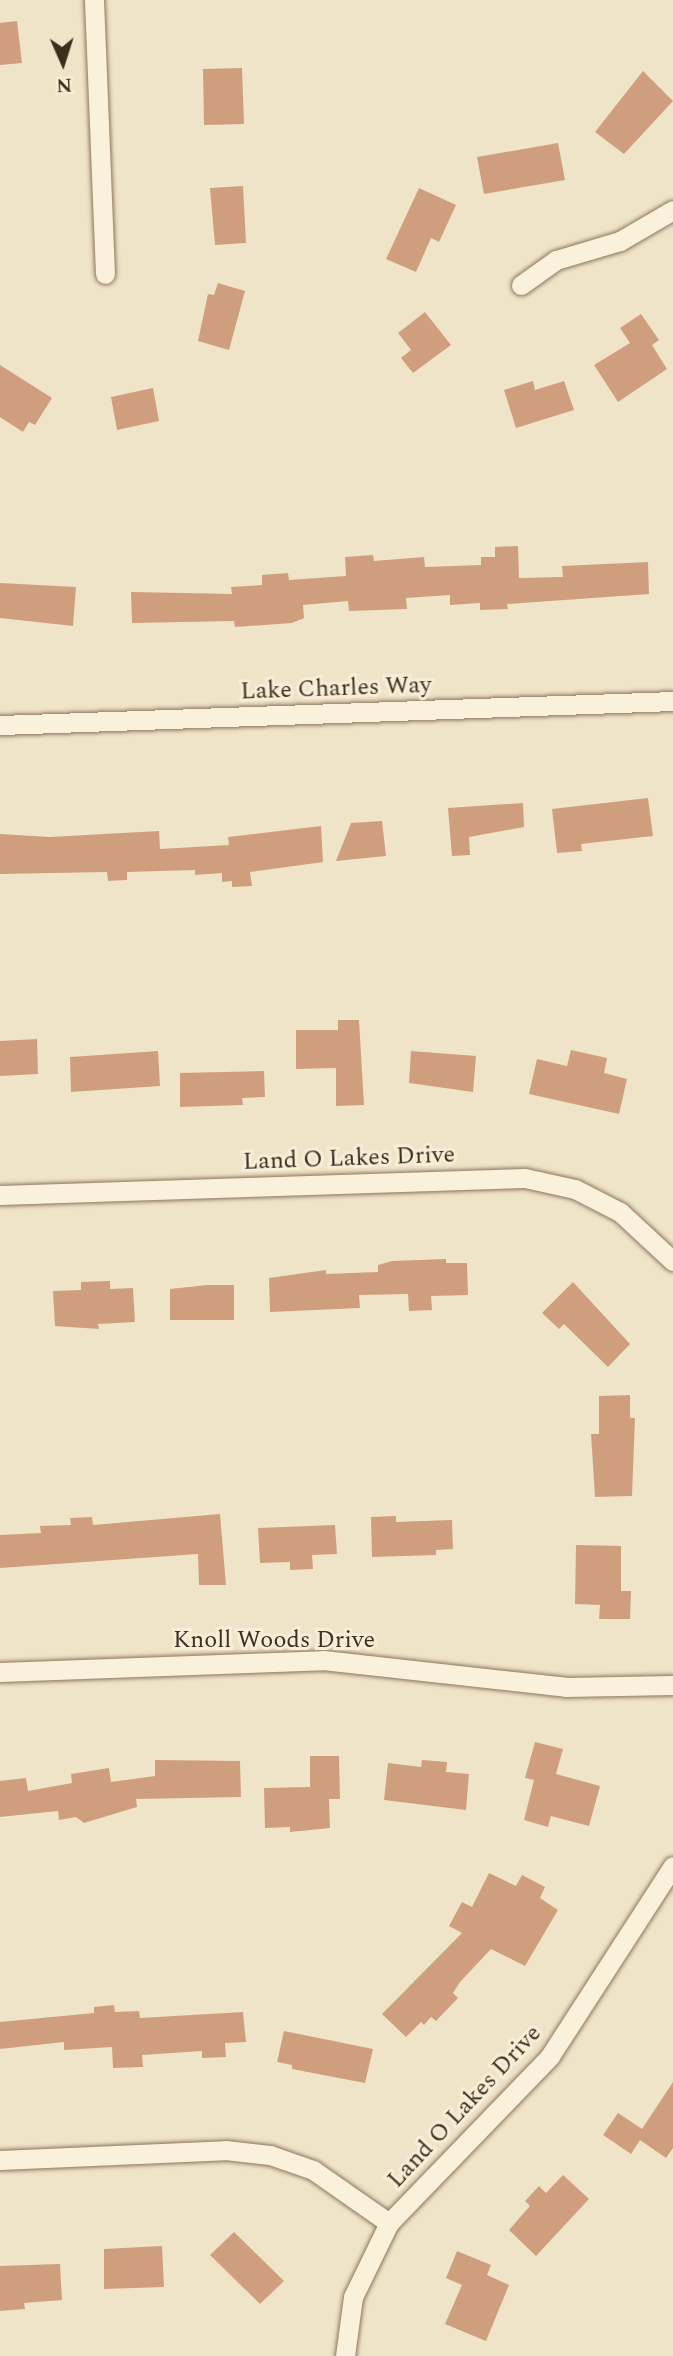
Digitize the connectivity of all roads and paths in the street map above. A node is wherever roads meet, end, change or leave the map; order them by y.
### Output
1 (94, 0) edge
2 (673, 210) edge
3 (105, 274) dead end
4 (521, 285) dead end
5 (673, 701) edge
6 (0, 725) edge
7 (0, 1195) edge
8 (673, 1261) edge
9 (0, 1672) edge
10 (673, 1685) edge
11 (673, 1866) edge
12 (0, 2160) edge
13 (389, 2223) junction
14 (345, 2356) edge

1 - 3 street
2 - 4 street
5 - 6 street, Lake Charles Way
7 - 8 street, Land O Lakes Drive
9 - 10 street, Knoll Woods Drive
11 - 13 street, Land O Lakes Drive
12 - 13 street
13 - 14 street, Land O Lakes Drive

